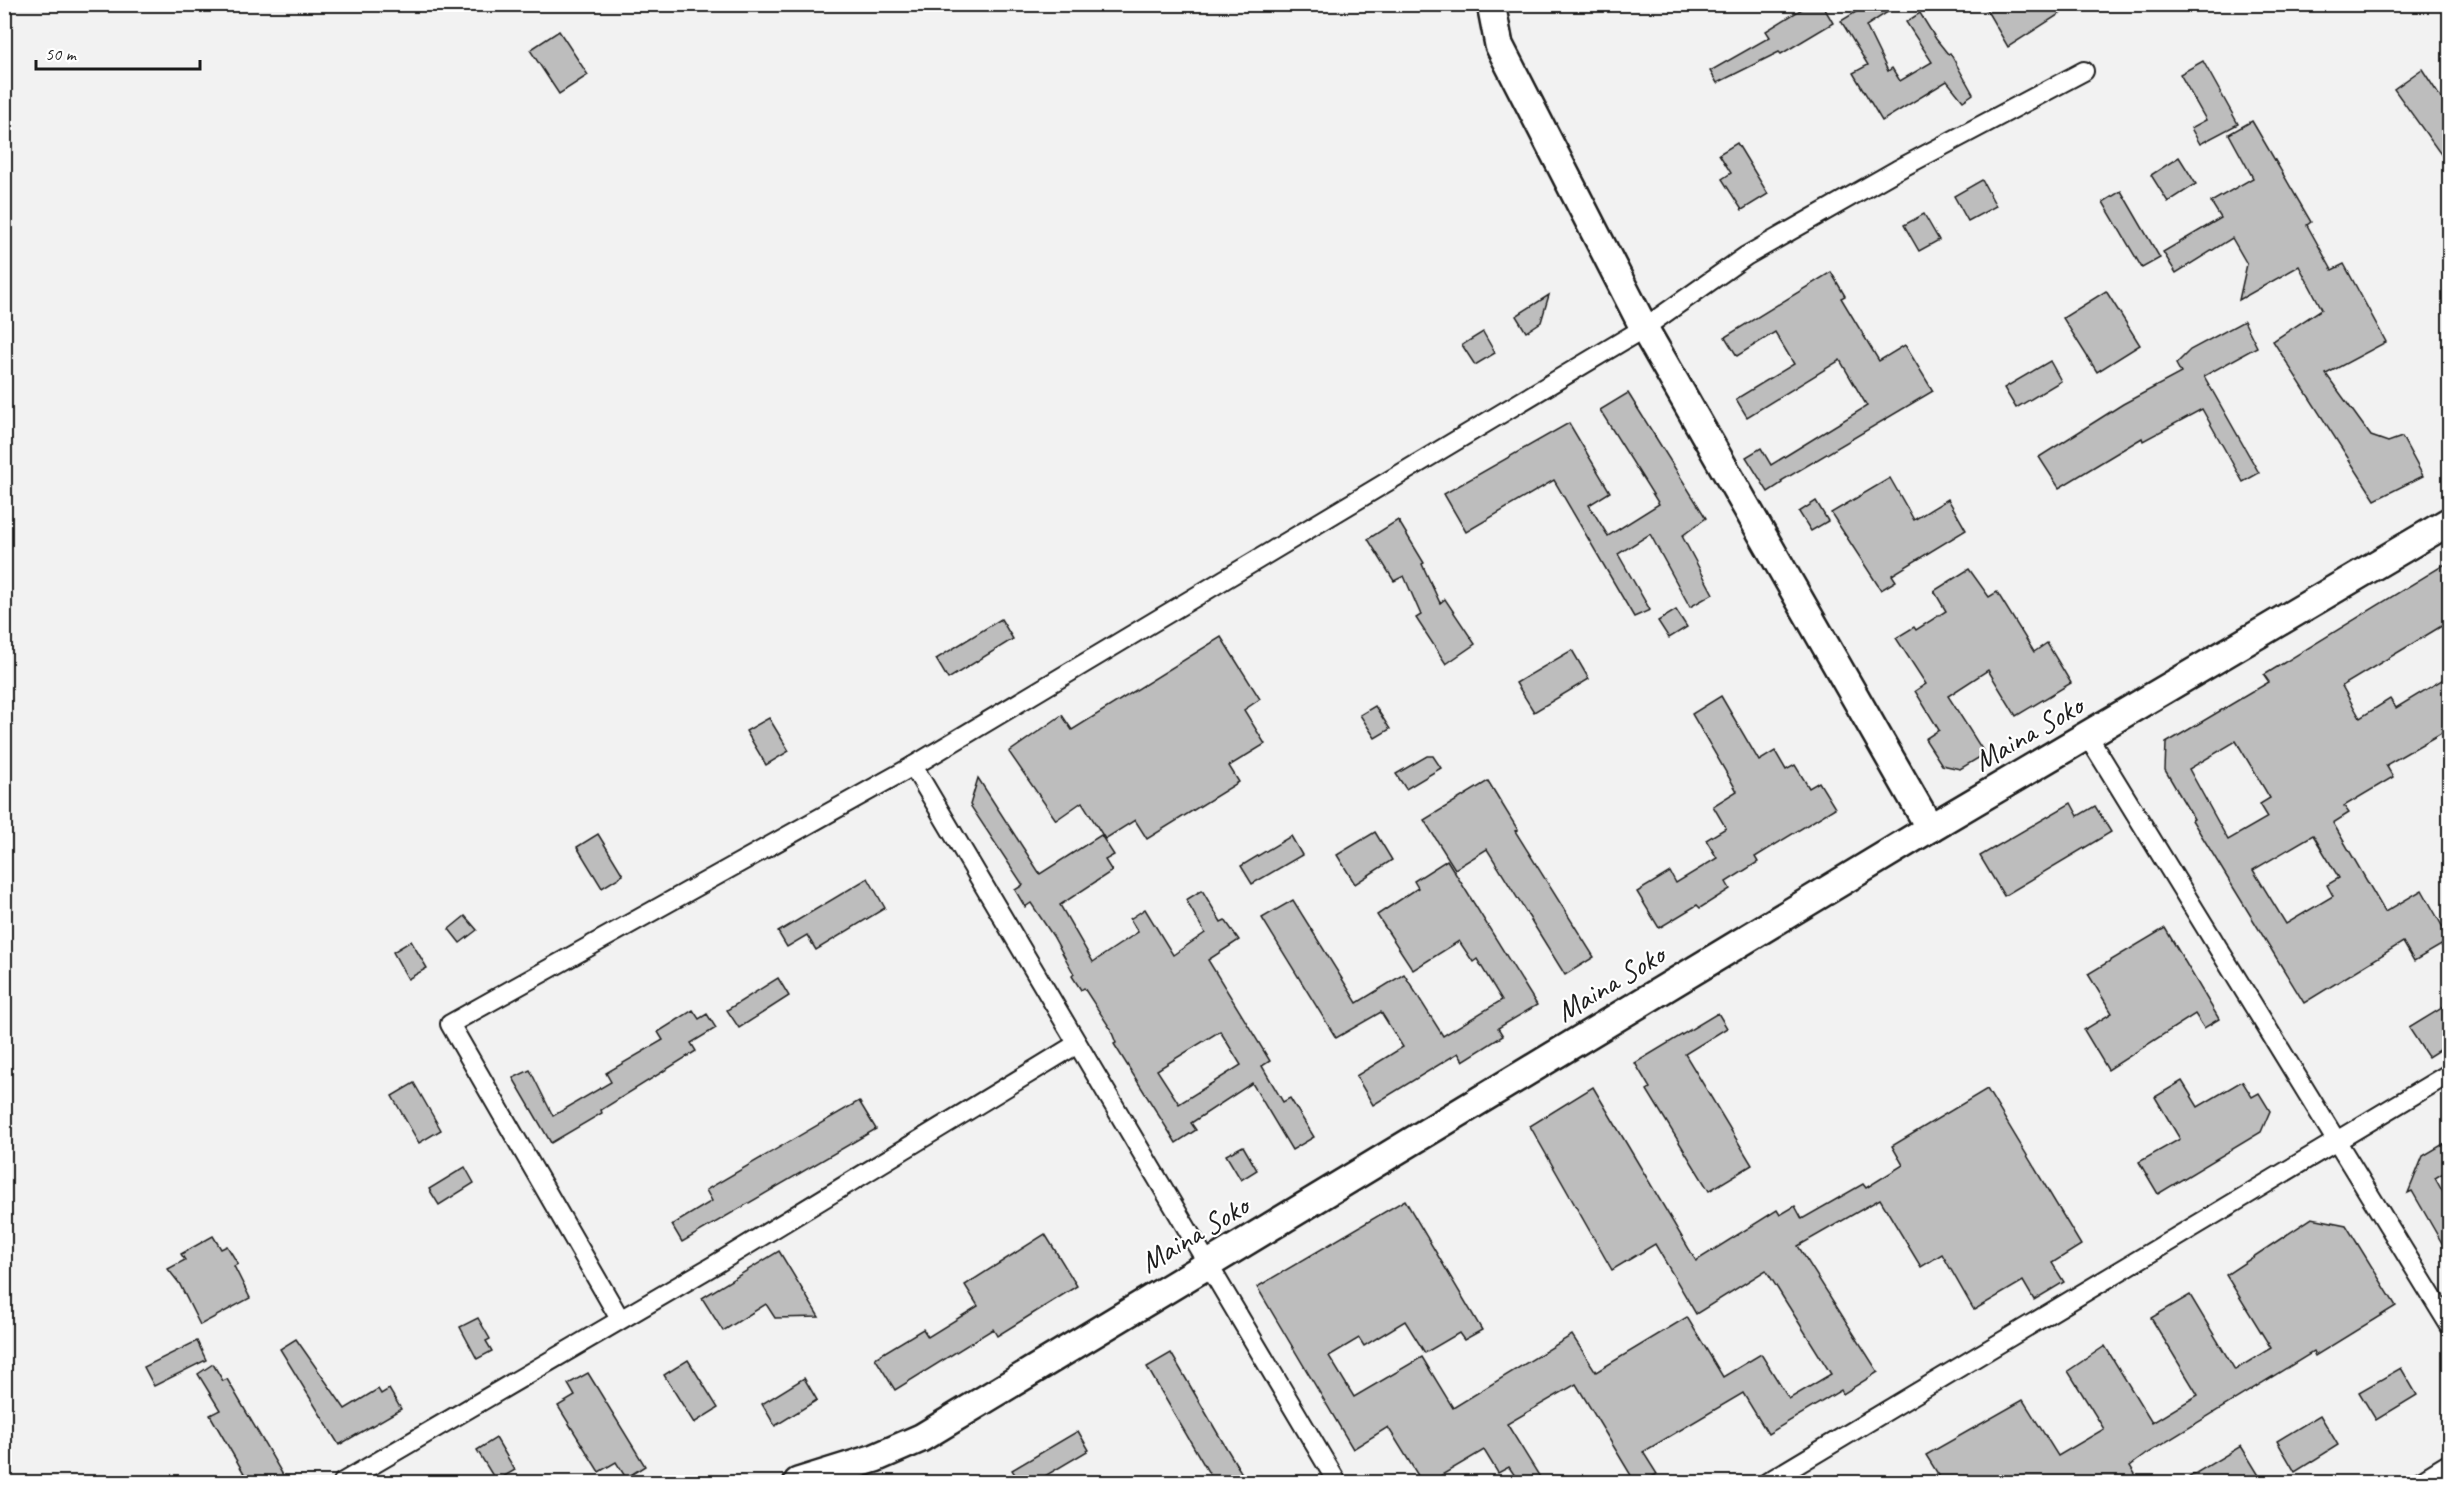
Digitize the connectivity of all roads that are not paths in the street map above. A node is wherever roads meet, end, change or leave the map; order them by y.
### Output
1 (1491, 4) edge
2 (2084, 71) dead end
3 (1644, 328) junction
4 (2450, 521) edge
5 (2088, 736) junction
6 (913, 766) junction
7 (1930, 828) junction
8 (1077, 1044) junction
9 (2450, 1073) edge
10 (2336, 1141) junction
11 (1208, 1264) junction
12 (620, 1319) junction
13 (2450, 1326) edge
14 (2450, 1463) edge
15 (343, 1482) edge
16 (798, 1482) edge
17 (1337, 1482) edge
18 (1768, 1482) edge
19 (2419, 1482) edge

1 - 3 street
2 - 3 street
3 - 6 street
3 - 7 street
4 - 5 street, Maina Soko
5 - 7 street, Maina Soko
5 - 10 street
6 - 8 street
6 - 12 street
7 - 11 street, Maina Soko
8 - 11 street
8 - 12 street
9 - 10 street
10 - 13 street
10 - 18 street
11 - 16 street, Maina Soko
11 - 17 street
12 - 15 street
14 - 19 street

